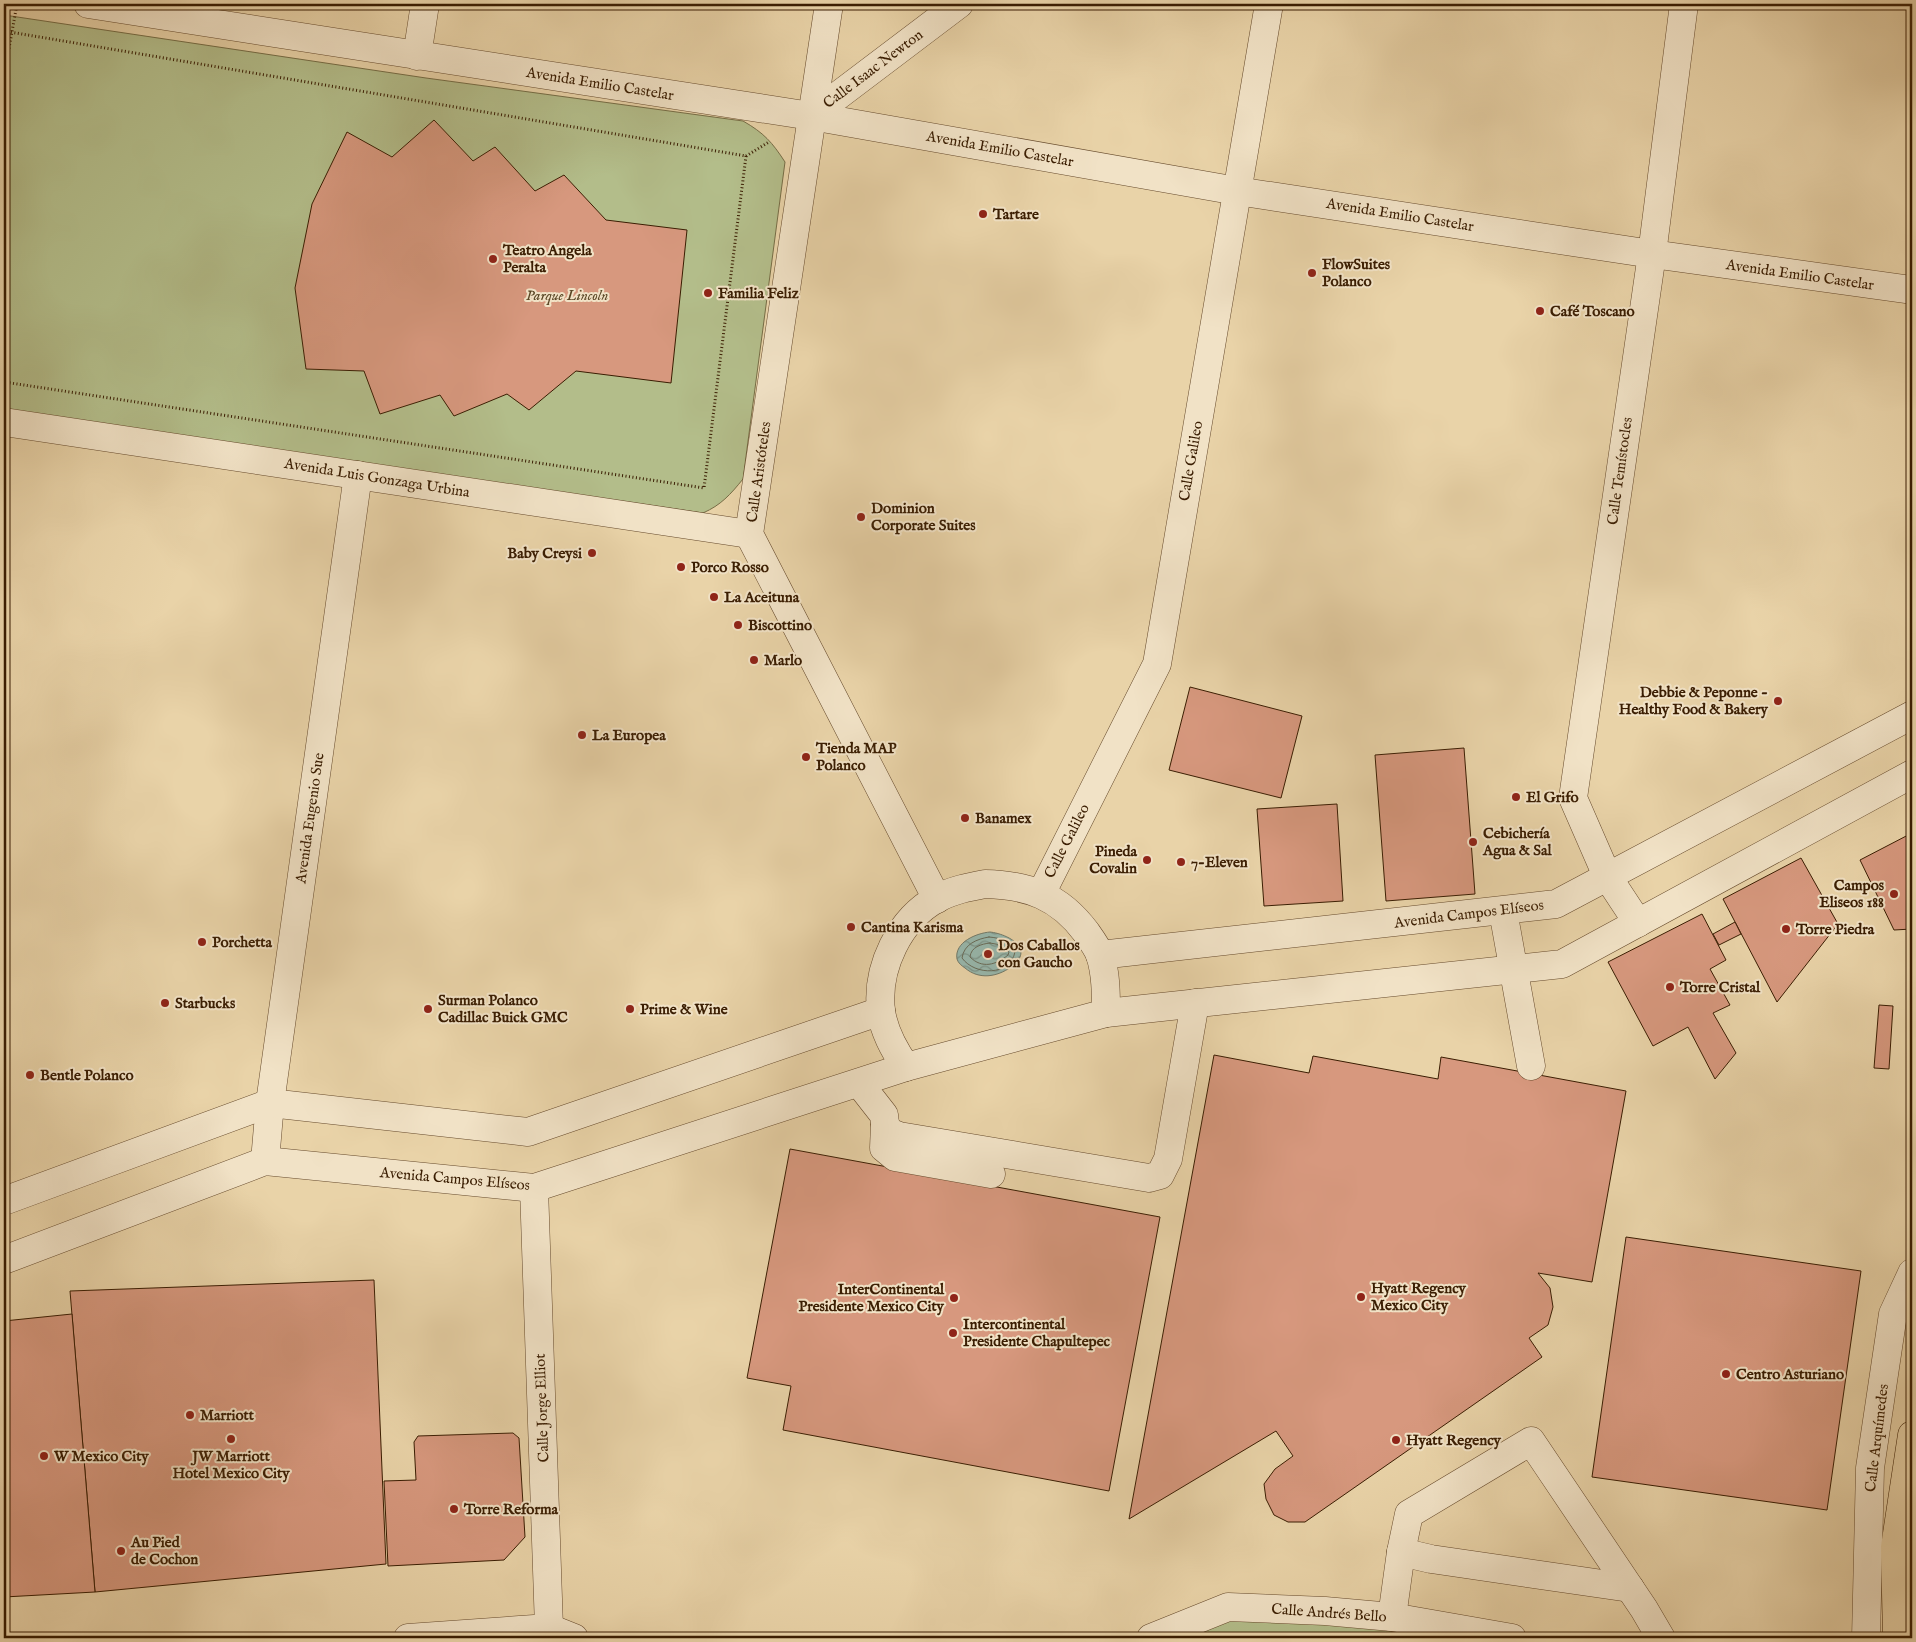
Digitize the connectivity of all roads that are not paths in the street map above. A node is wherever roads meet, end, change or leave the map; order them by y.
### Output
1 (88, 4) edge
2 (425, 4) edge
3 (829, 4) edge
4 (959, 4) edge
5 (1269, 4) edge
6 (1684, 4) edge
7 (417, 56) junction
8 (811, 116) junction
9 (1237, 191) junction
10 (1652, 254) junction
11 (1912, 290) edge
12 (4, 422) edge
13 (358, 475) junction
14 (750, 534) junction
15 (1912, 715) edge
16 (1912, 774) edge
17 (1607, 876) junction
18 (1041, 894) junction
19 (937, 899) junction
20 (1503, 911) junction
21 (1638, 923) junction
22 (1100, 955) junction
23 (1513, 971) junction
24 (1195, 1003) junction
25 (881, 1011) junction
26 (1106, 1013) junction
27 (1531, 1066) dead end
28 (906, 1067) junction
29 (859, 1083) junction
30 (270, 1103) junction
31 (885, 1124) junction
32 (265, 1161) junction
33 (991, 1174) dead end
34 (534, 1188) junction
35 (4, 1201) edge
36 (4, 1260) edge
37 (1912, 1273) edge
38 (1912, 1435) edge
39 (1401, 1552) junction
40 (1630, 1588) junction
41 (1392, 1617) junction
42 (559, 1635) edge
43 (408, 1638) edge
44 (1151, 1638) edge
45 (1512, 1638) edge
46 (1661, 1638) edge
47 (1866, 1638) edge
48 (1897, 1638) edge

1 - 7 street, Avenida Emilio Castelar
2 - 7 street
3 - 8 street, Calle Aristóteles
4 - 8 street, Calle Isaac Newton
5 - 9 street, Calle Galileo
6 - 10 street, Calle Temístocles
7 - 8 street, Avenida Emilio Castelar
8 - 9 street, Avenida Emilio Castelar
8 - 14 street, Calle Aristóteles
9 - 10 street, Avenida Emilio Castelar
9 - 18 street, Calle Galileo
10 - 11 street, Avenida Emilio Castelar
10 - 17 street, Calle Temístocles
12 - 13 street, Avenida Luis Gonzaga Urbina
13 - 14 street, Avenida Luis Gonzaga Urbina
13 - 30 street, Avenida Eugenio Sue
14 - 19 street, Calle Aristóteles
15 - 17 street, Avenida Campos Elíseos
16 - 21 street
17 - 20 street, Avenida Campos Elíseos
17 - 21 street, Calle Temístocles
18 - 19 street
18 - 22 street
19 - 25 street
20 - 22 street, Avenida Campos Elíseos
20 - 23 street
21 - 23 street
22 - 26 street
23 - 24 street
23 - 27 street
24 - 26 street
24 - 31 street
25 - 28 street
25 - 30 street
26 - 28 street, Avenida Campos Elíseos
28 - 29 street, Avenida Campos Elíseos
29 - 31 street
29 - 34 street, Avenida Campos Elíseos
30 - 32 street, Avenida Eugenio Sue
30 - 35 street
31 - 33 street
32 - 34 street, Avenida Campos Elíseos
32 - 36 street, Avenida Campos Elíseos
34 - 42 street, Calle Jorge Elliot
37 - 47 street, Calle Arquímedes
38 - 48 main road
39 - 40 street
39 - 40 street
39 - 41 street
40 - 46 street
41 - 44 street, Calle Andrés Bello
41 - 45 street, Calle Andrés Bello
42 - 43 street

